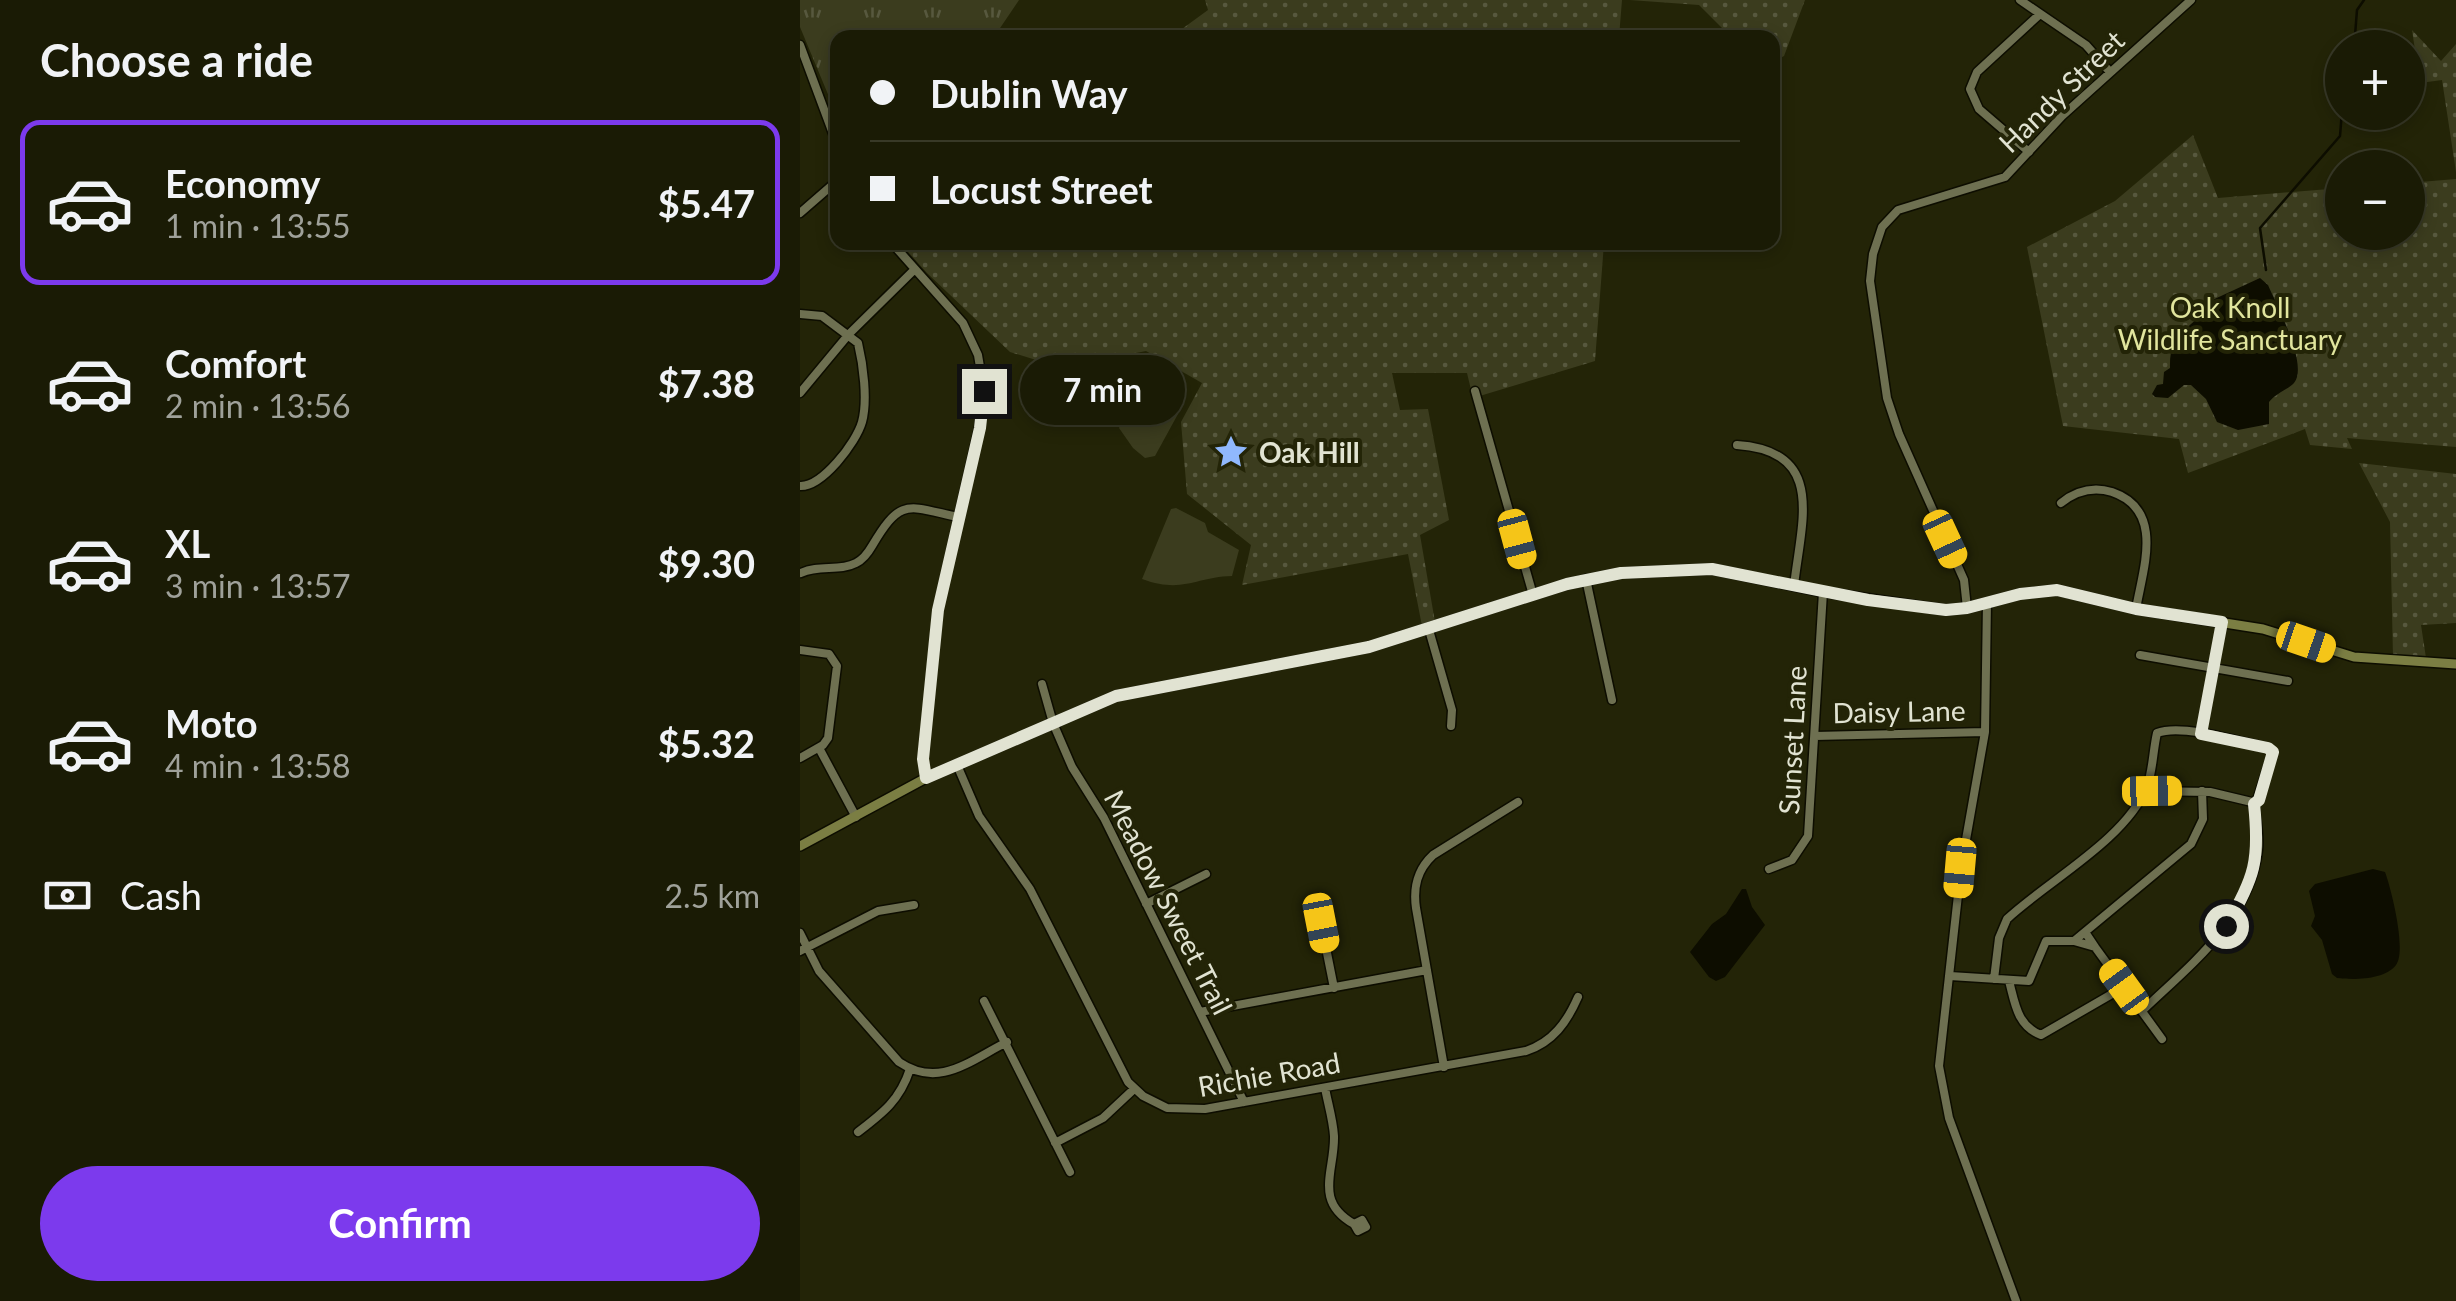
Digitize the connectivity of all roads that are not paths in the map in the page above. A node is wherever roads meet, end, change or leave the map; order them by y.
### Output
1 (2020, 0) edge
2 (2191, 0) edge
3 (2040, 14) junction
4 (800, 46) edge
5 (2110, 72) junction
6 (830, 126) edge
7 (2029, 152) junction
8 (830, 187) edge
9 (800, 213) edge
10 (897, 250) edge
11 (915, 270) junction
12 (800, 314) edge
13 (849, 334) junction
14 (1475, 391) dead end
15 (800, 393) edge
16 (1737, 445) dead end
17 (800, 486) edge
18 (2061, 503) dead end
19 (958, 517) junction
20 (801, 573) edge
21 (1586, 579) junction
22 (1794, 586) junction
23 (1822, 592) junction
24 (1533, 595) junction
25 (1987, 604) junction
26 (1967, 608) junction
27 (2136, 609) junction
28 (2222, 622) junction
29 (1428, 630) junction
30 (800, 650) edge
31 (2140, 655) dead end
32 (2456, 664) edge
33 (2214, 669) junction
34 (2288, 681) dead end
35 (1042, 684) dead end
36 (1612, 700) dead end
37 (1053, 724) junction
38 (1450, 726) dead end
39 (1985, 732) junction
40 (2201, 734) junction
41 (1815, 736) junction
42 (819, 748) junction
43 (800, 758) edge
44 (957, 765) junction
45 (926, 778) junction
46 (2145, 791) junction
47 (2202, 792) junction
48 (1518, 802) dead end
49 (2254, 804) junction
50 (856, 817) junction
51 (800, 846) edge
52 (1769, 869) dead end
53 (1206, 874) dead end
54 (1146, 904) junction
55 (914, 905) dead end
56 (1321, 923) dead end
57 (2085, 932) junction
58 (800, 933) edge
59 (2074, 942) junction
60 (2095, 947) junction
61 (804, 949) edge
62 (1427, 970) junction
63 (1950, 976) junction
64 (1994, 979) junction
65 (2009, 981) junction
66 (2124, 987) junction
67 (1334, 988) junction
68 (1578, 997) dead end
69 (984, 1000) dead end
70 (2142, 1011) junction
71 (1200, 1012) junction
72 (2162, 1039) dead end
73 (1006, 1042) junction
74 (1444, 1067) junction
75 (910, 1069) junction
76 (1134, 1088) junction
77 (1325, 1088) junction
78 (1244, 1102) junction
79 (858, 1132) dead end
80 (1055, 1142) junction
81 (1070, 1172) dead end
82 (1354, 1224) dead end
83 (2016, 1301) edge

1 - 3 street
2 - 5 street, Handy Street
3 - 5 street
3 - 7 street
4 - 6 street
5 - 7 street, Handy Street
7 - 26 street, Handy Street
8 - 9 street
10 - 11 street
11 - 13 street
11 - 19 street
12 - 13 street
13 - 15 street
13 - 17 street
14 - 24 street
16 - 22 street
18 - 27 street
19 - 20 street
19 - 45 street
21 - 22 main road
21 - 24 main road
21 - 36 street
22 - 23 main road
23 - 26 main road
23 - 41 street, Sunset Lane
24 - 29 main road
25 - 26 main road
25 - 27 main road
25 - 39 street
27 - 28 main road
28 - 32 main road
28 - 33 street
29 - 37 main road
29 - 38 street
30 - 42 street
31 - 33 street
33 - 34 street
33 - 40 street
35 - 37 street, Meadow Sweet Trail
37 - 44 main road
37 - 54 street, Meadow Sweet Trail
39 - 41 street, Daisy Lane
39 - 63 street
40 - 46 street
40 - 49 street
41 - 52 street, Sunset Lane
42 - 43 street
42 - 50 street
44 - 45 main road
44 - 76 street
45 - 50 main road
46 - 47 street
46 - 64 street
47 - 49 street
47 - 57 street
48 - 62 street
49 - 70 street
50 - 51 main road
53 - 54 street
54 - 71 street, Meadow Sweet Trail
55 - 61 street
56 - 67 street
57 - 59 street
57 - 60 street
58 - 61 street
59 - 60 street
59 - 65 street
60 - 66 street
61 - 75 street
62 - 67 street
62 - 74 street
63 - 64 street
63 - 83 street
64 - 65 street
65 - 66 street
66 - 70 street
67 - 71 street
68 - 74 street, Richie Road
69 - 73 street
70 - 72 street
71 - 78 street, Meadow Sweet Trail
73 - 75 street
73 - 80 street
74 - 77 street, Richie Road
75 - 79 street
76 - 78 street, Richie Road
76 - 80 street
77 - 78 street, Richie Road
77 - 82 street
80 - 81 street

